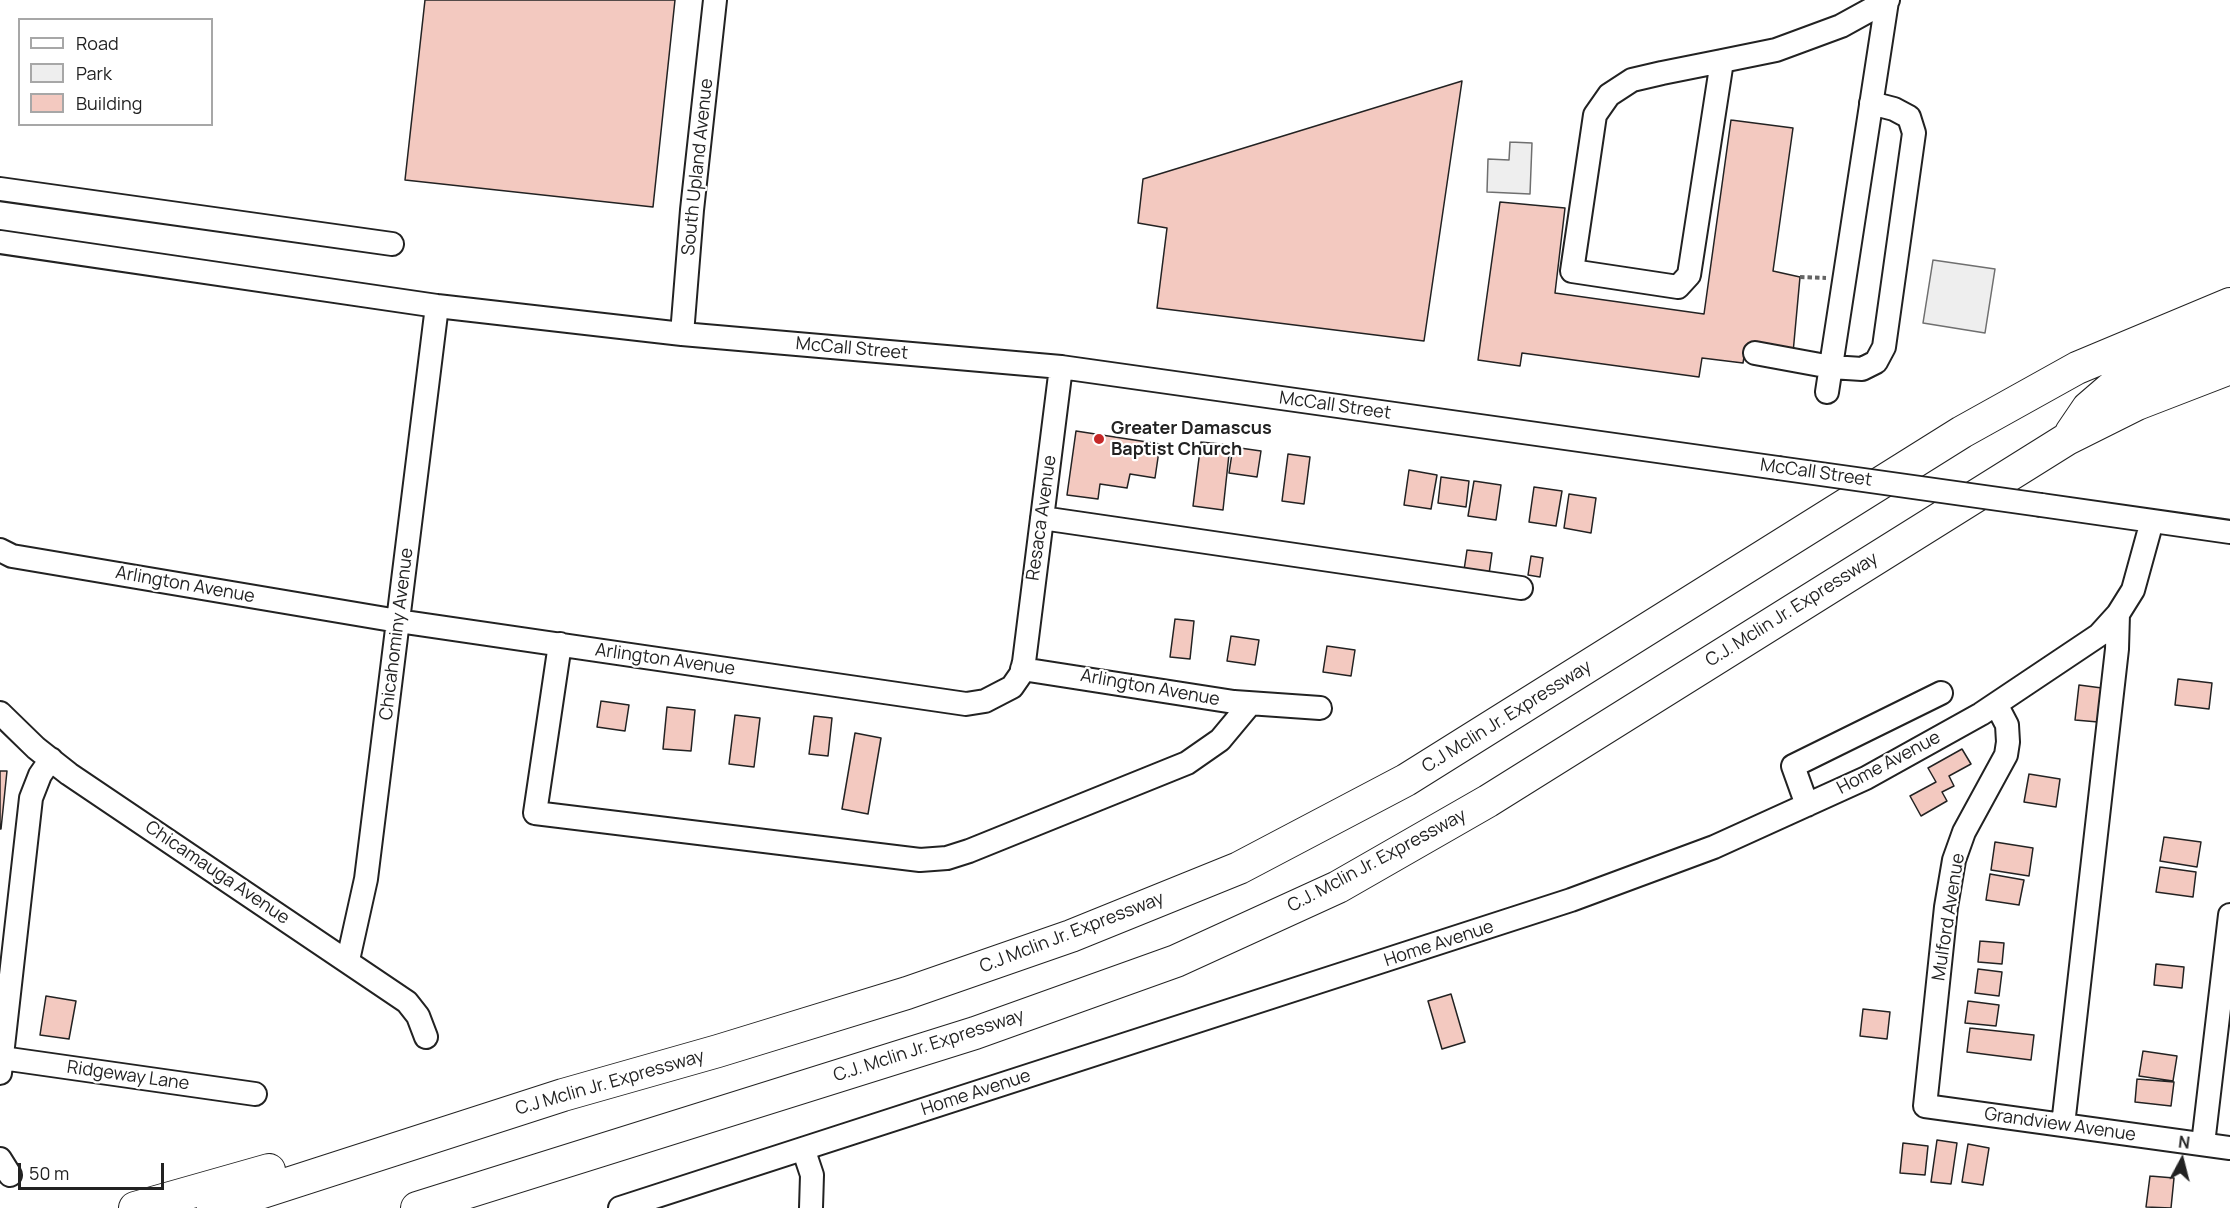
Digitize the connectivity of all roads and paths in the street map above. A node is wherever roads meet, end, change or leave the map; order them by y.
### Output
1 (715, 0) edge
2 (1888, 0) edge
3 (1722, 61) junction
4 (1871, 103) junction
5 (0, 189) edge
6 (0, 242) edge
7 (392, 244) dead end
8 (2230, 304) edge
9 (437, 306) junction
10 (682, 334) junction
11 (2230, 336) edge
12 (1755, 353) dead end
13 (1061, 367) junction
14 (1831, 367) junction
15 (2230, 368) edge
16 (1827, 392) dead end
17 (2067, 439) junction
18 (1042, 518) junction
19 (2152, 521) junction
20 (2230, 532) edge
21 (0, 550) edge
22 (1521, 588) dead end
23 (2118, 614) junction
24 (398, 621) junction
25 (560, 644) junction
26 (1022, 669) junction
27 (1941, 693) dead end
28 (1250, 704) junction
29 (1996, 704) junction
30 (1320, 708) dead end
31 (0, 713) edge
32 (51, 759) junction
33 (1807, 805) junction
34 (2230, 915) edge
35 (348, 960) junction
36 (426, 1037) dead end
37 (1, 1065) edge
38 (255, 1094) dead end
39 (1925, 1106) joint
40 (2063, 1125) junction
41 (2203, 1144) junction
42 (2230, 1148) edge
43 (804, 1150) junction
44 (360, 1160) junction
45 (135, 1208) edge
46 (213, 1208) edge
47 (417, 1208) edge
48 (620, 1208) edge
49 (811, 1208) edge

1 - 10 street, South Upland Avenue
2 - 3 street
2 - 4 street
3 - 3 street
4 - 14 street
4 - 14 street
5 - 7 street
6 - 9 street, McCall Street
8 - 44 highway, C.J Mclin Jr. Expressway
9 - 10 street, McCall Street
9 - 24 street, Chicahominy Avenue
10 - 13 street, McCall Street
11 - 17 highway
12 - 14 street
13 - 18 street, Resaca Avenue
13 - 19 street, McCall Street, bridge
14 - 16 street
15 - 17 highway, C.J. Mclin Jr. Expressway
17 - 47 highway, C.J. Mclin Jr. Expressway
18 - 22 street
18 - 26 street, Resaca Avenue
19 - 20 street, McCall Street
19 - 23 street, Home Avenue
21 - 24 street, Arlington Avenue
23 - 29 street, Home Avenue
23 - 40 street
24 - 25 street, Arlington Avenue
24 - 35 street, Chicahominy Avenue
25 - 26 street, Arlington Avenue
25 - 28 street
26 - 28 street, Arlington Avenue
27 - 33 street
28 - 30 street, Arlington Avenue
29 - 33 street, Home Avenue
29 - 39 street, Mulford Avenue
31 - 32 street, Chicamauga Avenue
32 - 35 street, Chicamauga Avenue
32 - 37 street
33 - 43 street, Home Avenue
34 - 41 street
35 - 36 street, Chicamauga Avenue
37 - 38 street, Ridgeway Lane
39 - 40 street, Grandview Avenue
40 - 41 street, Grandview Avenue
41 - 42 street, Grandview Avenue
43 - 48 street, Home Avenue
43 - 49 street
44 - 45 highway
44 - 46 highway, C.J Mclin Jr. Expressway

